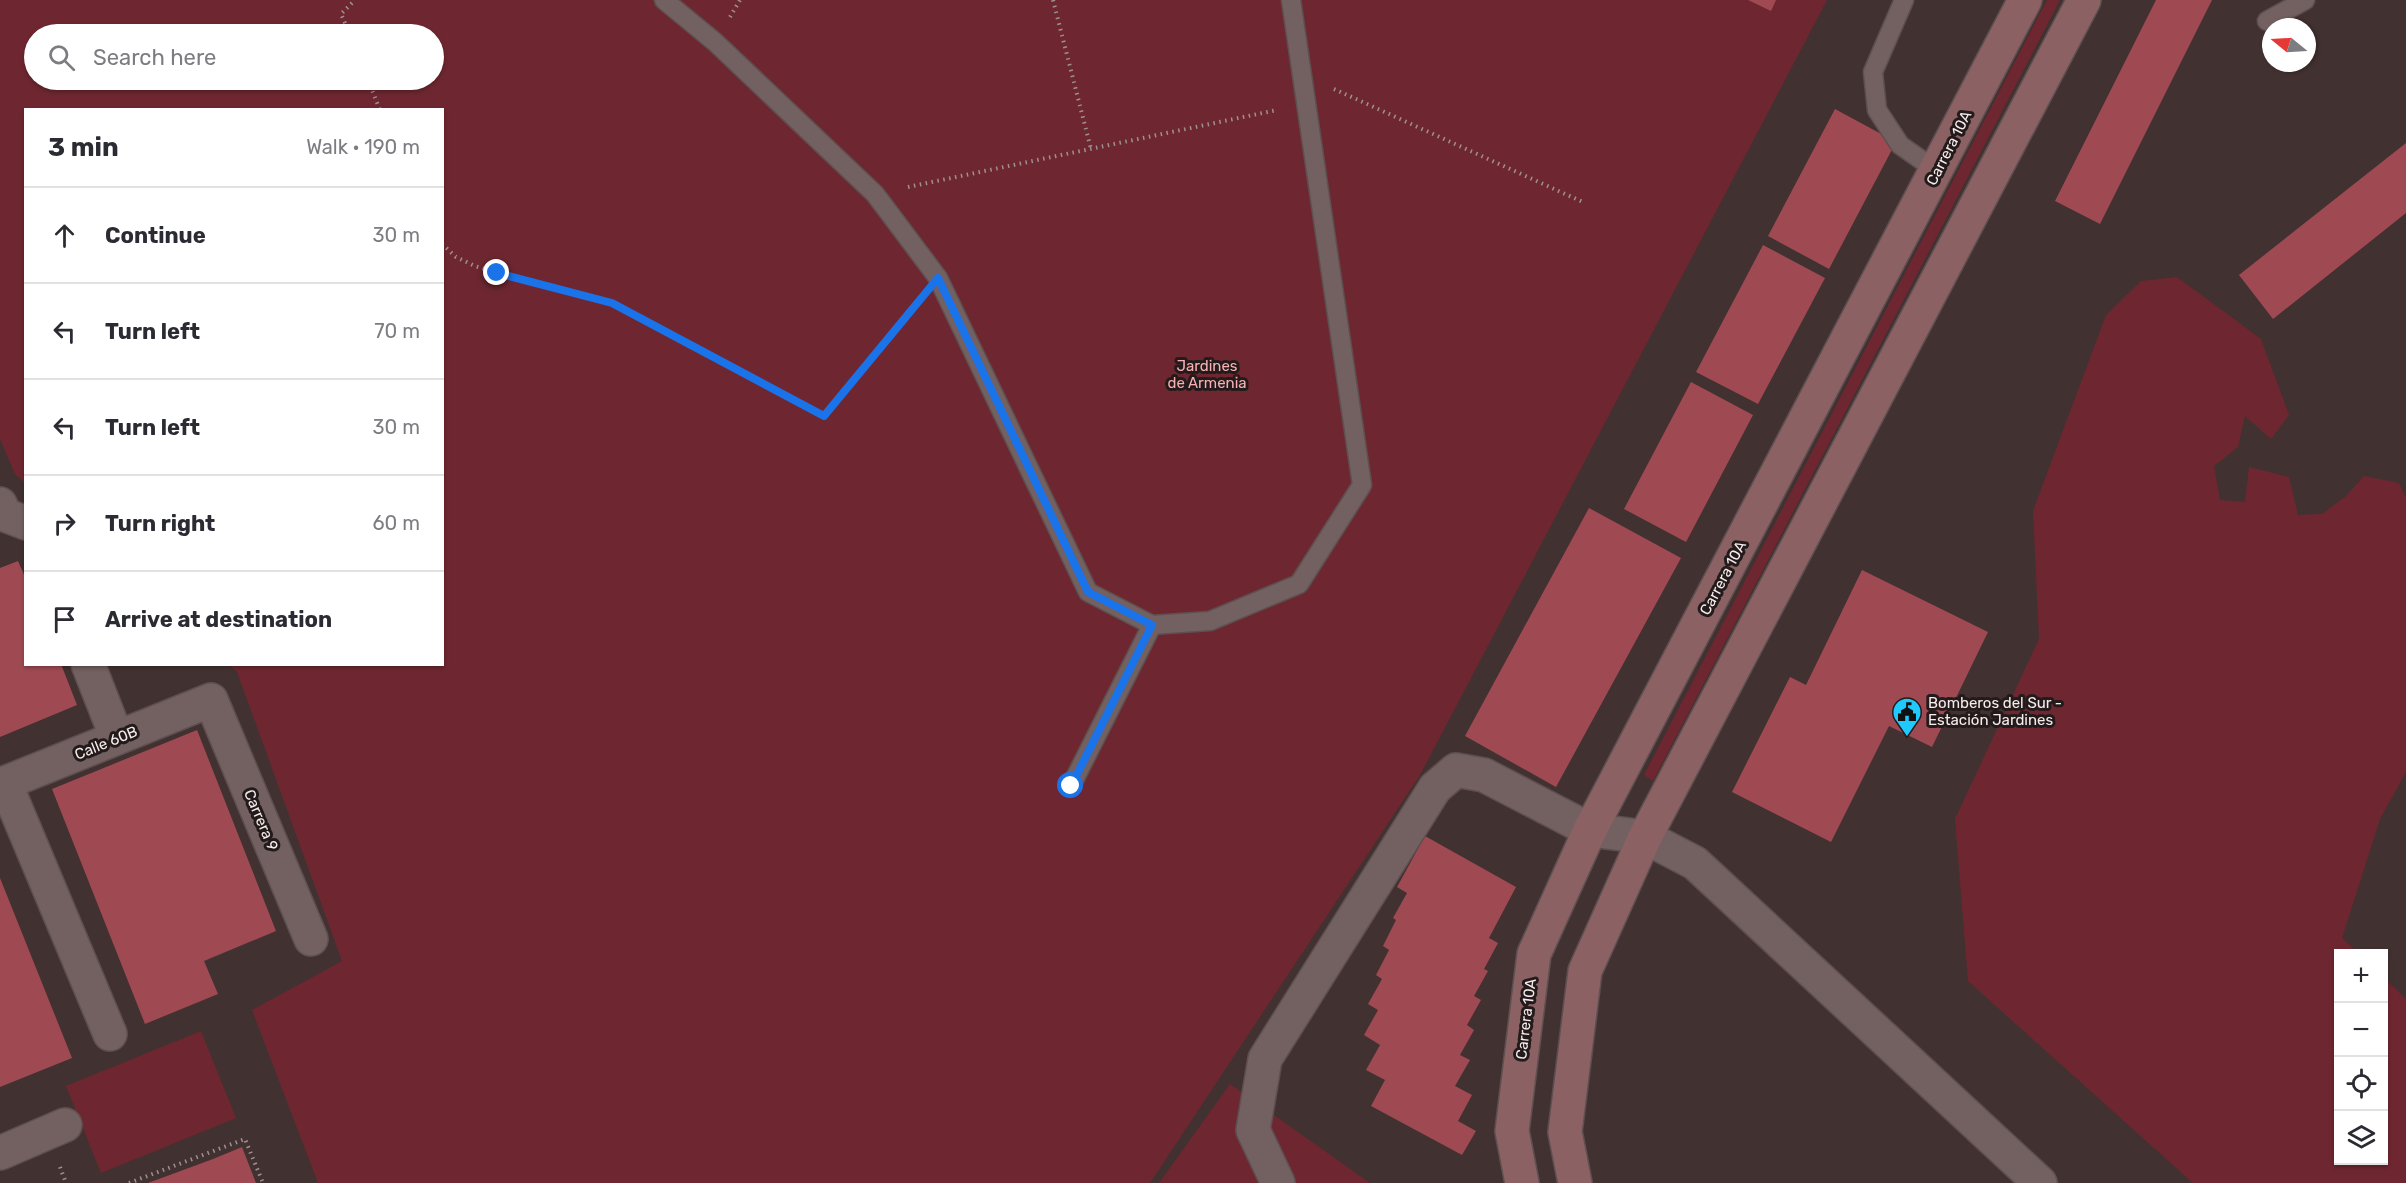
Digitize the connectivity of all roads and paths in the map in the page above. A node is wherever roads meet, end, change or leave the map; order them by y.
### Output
1 (355, 0) edge
2 (664, 0) edge
3 (1053, 0) edge
4 (1291, 0) edge
5 (1905, 0) edge
6 (2025, 0) edge
7 (2084, 0) edge
8 (2305, 0) edge
9 (2272, 18) edge
10 (346, 24) edge
11 (1302, 74) junction
12 (372, 90) edge
13 (1307, 104) junction
14 (379, 108) edge
15 (1091, 148) junction
16 (1937, 171) junction
17 (875, 194) junction
18 (1585, 203) dead end
19 (444, 246) edge
20 (938, 278) junction
21 (1152, 625) junction
22 (89, 666) edge
23 (211, 700) joint
24 (117, 738) junction
25 (3, 784) edge
26 (1071, 786) dead end
27 (1590, 830) junction
28 (1645, 837) junction
29 (311, 939) dead end
30 (110, 1034) dead end
31 (65, 1125) dead end
32 (0, 1153) edge
33 (62, 1171) dead end
34 (66, 1183) edge
35 (129, 1183) edge
36 (263, 1183) edge
37 (1278, 1183) edge
38 (1522, 1183) edge
39 (1575, 1183) edge
40 (2040, 1183) edge

1 - 10 path
2 - 17 lane
3 - 15 path
4 - 11 lane
5 - 16 lane
6 - 16 street, Carrera 10A
7 - 28 street
8 - 9 lane
11 - 13 lane
11 - 18 path
12 - 14 path
13 - 15 path
13 - 21 lane
15 - 17 path
16 - 27 street, Carrera 10A
17 - 20 lane
19 - 20 path
20 - 21 lane
21 - 26 lane
22 - 24 street
23 - 24 street, Calle 60B
23 - 29 street, Carrera 9
24 - 25 street, Calle 60B
25 - 30 street
27 - 28 street
27 - 37 street
27 - 38 street, Carrera 10A
28 - 39 street
28 - 40 street
31 - 32 street
33 - 34 path
35 - 36 path

